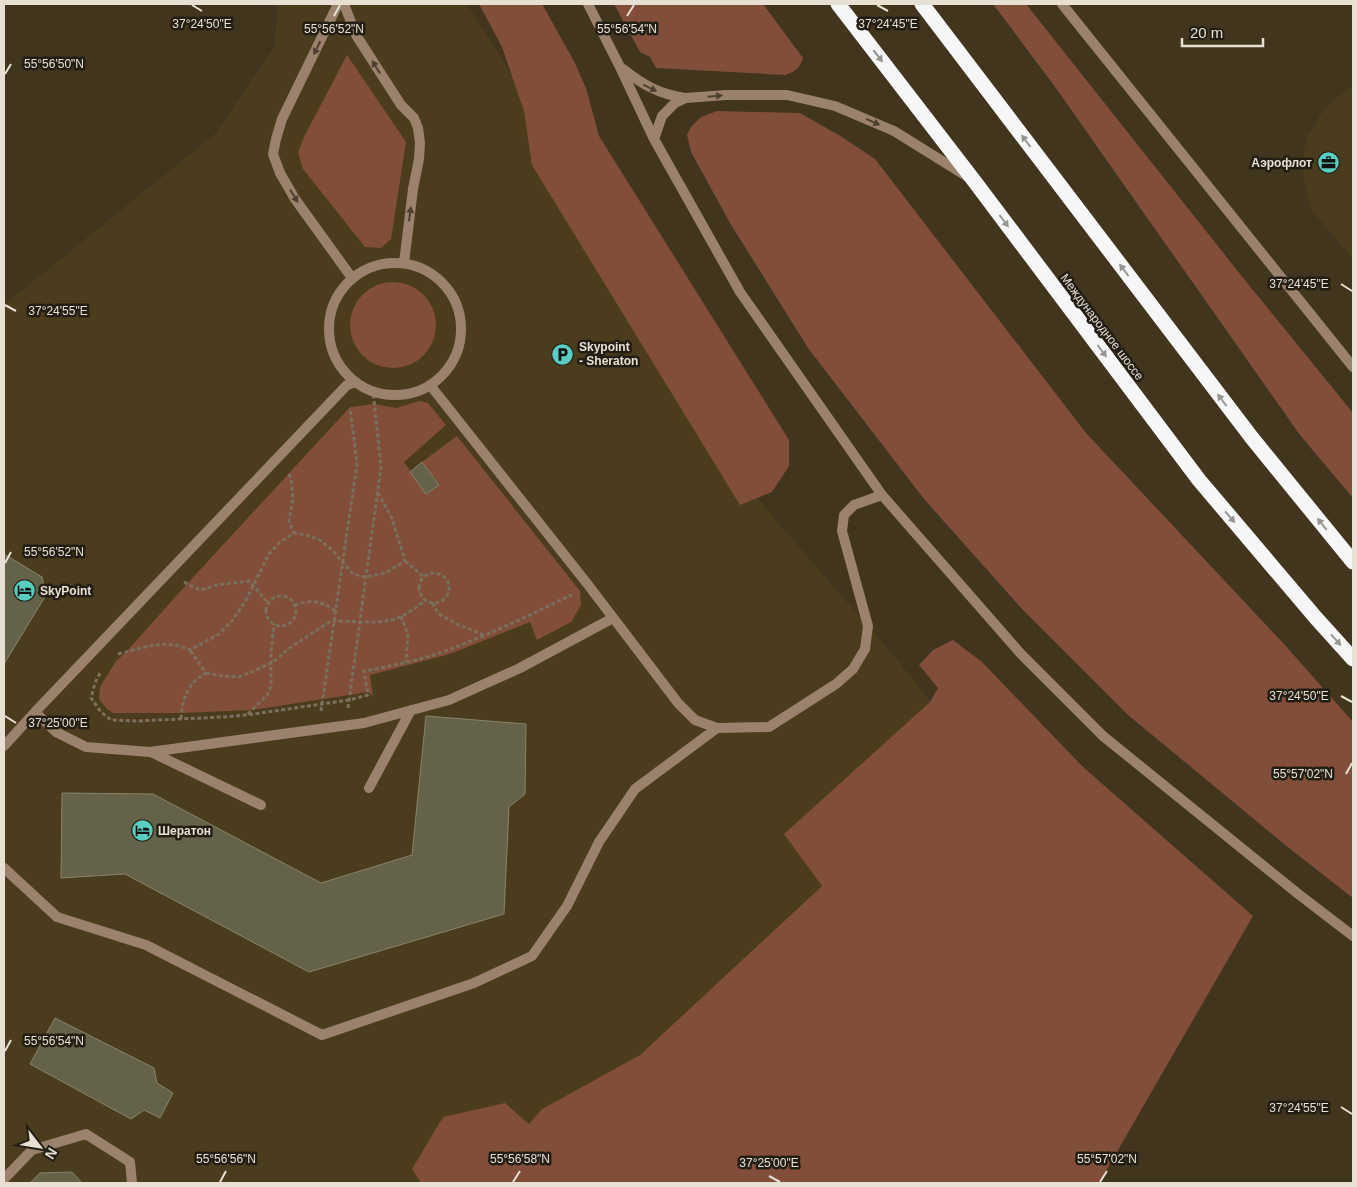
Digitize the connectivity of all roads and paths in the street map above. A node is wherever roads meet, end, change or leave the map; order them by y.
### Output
1 (338, 4) edge
2 (344, 4) edge
3 (588, 4) edge
4 (838, 4) edge
5 (922, 4) edge
6 (1062, 4) edge
7 (620, 67) junction
8 (686, 98) junction
9 (654, 139) junction
10 (975, 182) junction
11 (404, 263) junction
12 (352, 278) junction
13 (1353, 367) edge
14 (352, 384) junction
15 (430, 386) junction
16 (373, 391) junction
17 (286, 469) dead end
18 (378, 493) junction
19 (882, 495) junction
20 (294, 533) junction
21 (405, 561) junction
22 (1353, 562) edge
23 (343, 563) junction
24 (366, 577) junction
25 (424, 578) junction
26 (182, 580) dead end
27 (254, 586) junction
28 (589, 586) junction
29 (426, 600) junction
30 (268, 602) junction
31 (431, 602) junction
32 (294, 606) junction
33 (336, 612) junction
34 (401, 616) junction
35 (613, 618) junction
36 (334, 621) junction
37 (360, 621) junction
38 (274, 624) junction
39 (484, 635) junction
40 (120, 648) dead end
41 (190, 650) junction
42 (1353, 659) edge
43 (406, 662) junction
44 (271, 663) junction
45 (103, 667) dead end
46 (206, 672) junction
47 (349, 700) junction
48 (322, 704) junction
49 (411, 710) junction
50 (35, 712) junction
51 (247, 715) junction
52 (181, 718) junction
53 (345, 726) junction
54 (717, 728) junction
55 (318, 730) junction
56 (4, 746) edge
57 (150, 752) junction
58 (369, 788) dead end
59 (261, 804) dead end
60 (4, 868) edge
61 (1353, 936) edge
62 (4, 1179) edge
63 (132, 1183) edge

1 -> 12 street
11 -> 2 street
3 - 7 street
4 -> 10 highway, Международное шоссе
22 -> 5 highway
6 - 13 street
7 -> 8 street
7 - 9 street
8 - 9 street
8 -> 10 street
9 - 19 street
10 -> 42 highway, Международное шоссе
11 - 12 street
11 - 15 street
12 - 14 street
14 - 16 street
14 - 23 path
14 - 50 street
15 - 16 street
15 - 28 street
16 - 18 path
17 - 20 path
18 - 21 path
18 - 24 path
19 - 54 street
19 - 61 street
20 - 23 path
20 - 27 path
21 - 24 path
21 - 25 path
23 - 24 path
23 - 33 path
24 - 37 path
25 - 29 path
25 - 31 path
26 - 27 path
27 - 30 path
27 - 41 path
28 - 35 street
28 - 39 path
29 - 31 path
29 - 34 path
30 - 32 path
30 - 38 path
31 - 39 path
32 - 33 path
32 - 38 path
33 - 36 path
34 - 37 path
34 - 43 path
35 - 49 street
35 - 54 street
36 - 37 path
36 - 44 path
36 - 48 path
37 - 47 path
38 - 44 path
39 - 43 path
40 - 41 path
41 - 46 path
43 - 47 path
44 - 46 path
44 - 51 path
45 - 52 path
46 - 52 path
47 - 48 path
47 - 53 path
48 - 51 path
48 - 55 path
49 - 53 street
49 - 58 street
50 - 56 street
50 - 57 street
51 - 52 path
53 - 55 street
54 - 60 street
55 - 57 street
57 - 59 street
62 - 63 street

